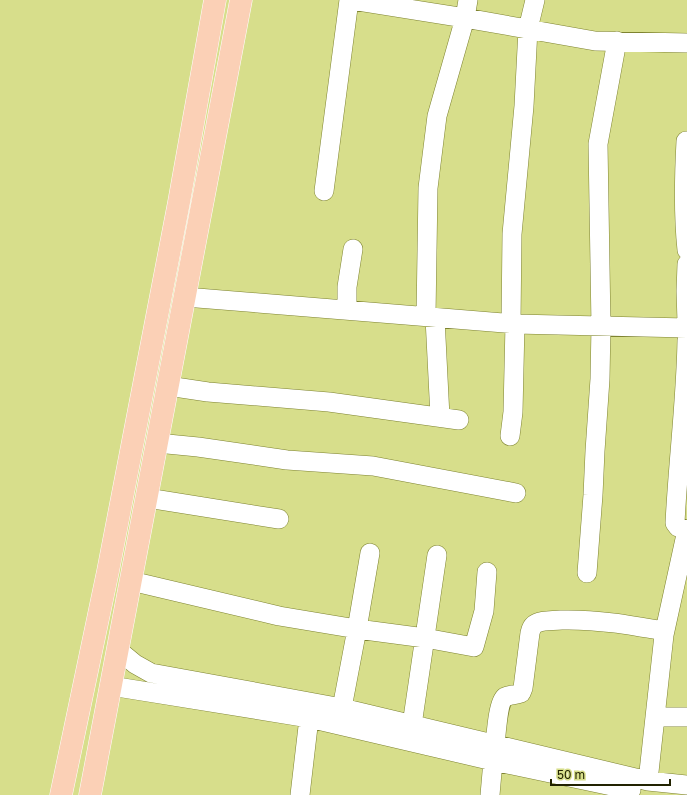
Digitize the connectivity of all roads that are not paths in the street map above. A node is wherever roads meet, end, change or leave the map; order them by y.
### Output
1 (215, 0) edge
2 (241, 0) edge
3 (350, 0) edge
4 (534, 0) edge
5 (466, 9) edge
6 (528, 29) junction
7 (617, 41) junction
8 (687, 43) edge
9 (686, 141) dead end
10 (324, 191) dead end
11 (353, 249) dead end
12 (687, 250) edge
13 (687, 264) edge
14 (185, 297) junction
15 (347, 310) junction
16 (426, 316) junction
17 (687, 322) edge
18 (513, 323) junction
19 (601, 326) junction
20 (687, 328) edge
21 (687, 340) edge
22 (168, 386) junction
23 (440, 417) junction
24 (459, 420) dead end
25 (510, 436) dead end
26 (157, 443) junction
27 (516, 493) dead end
28 (147, 498) junction
29 (279, 519) dead end
30 (370, 554) dead end
31 (437, 555) dead end
32 (487, 572) dead end
33 (587, 573) dead end
34 (131, 581) junction
35 (357, 629) junction
36 (664, 632) junction
37 (425, 638) junction
38 (118, 650) junction
39 (111, 686) junction
40 (342, 708) junction
41 (656, 717) junction
42 (309, 718) junction
43 (687, 718) edge
44 (412, 725) junction
45 (502, 755) junction
46 (687, 785) edge
47 (640, 786) edge
48 (61, 795) edge
49 (90, 795) edge
50 (300, 795) edge
51 (490, 795) edge

1 - 48 main road
2 - 14 main road
3 - 5 street
3 - 10 street
4 - 6 street
5 - 6 street
5 - 16 street
6 - 7 street
6 - 18 street
7 - 8 street
7 - 19 street
9 - 12 street
11 - 15 street
13 - 17 street
14 - 15 street
14 - 22 main road
15 - 16 street
16 - 18 street
16 - 23 street
18 - 19 street
18 - 25 street
19 - 20 street
19 - 33 street
21 - 36 street
22 - 23 street
22 - 26 main road
23 - 24 street
26 - 27 street
26 - 28 main road
28 - 29 street
28 - 34 main road
30 - 35 street
31 - 37 street
32 - 37 street
34 - 35 street
34 - 38 main road
35 - 37 street
35 - 40 street
36 - 41 street
36 - 45 street
37 - 44 street
38 - 39 main road
38 - 40 street
39 - 42 street
39 - 49 main road
40 - 44 street
41 - 43 street
41 - 47 street
42 - 45 street
42 - 50 street
44 - 45 street
45 - 47 street
45 - 51 street
46 - 47 street

